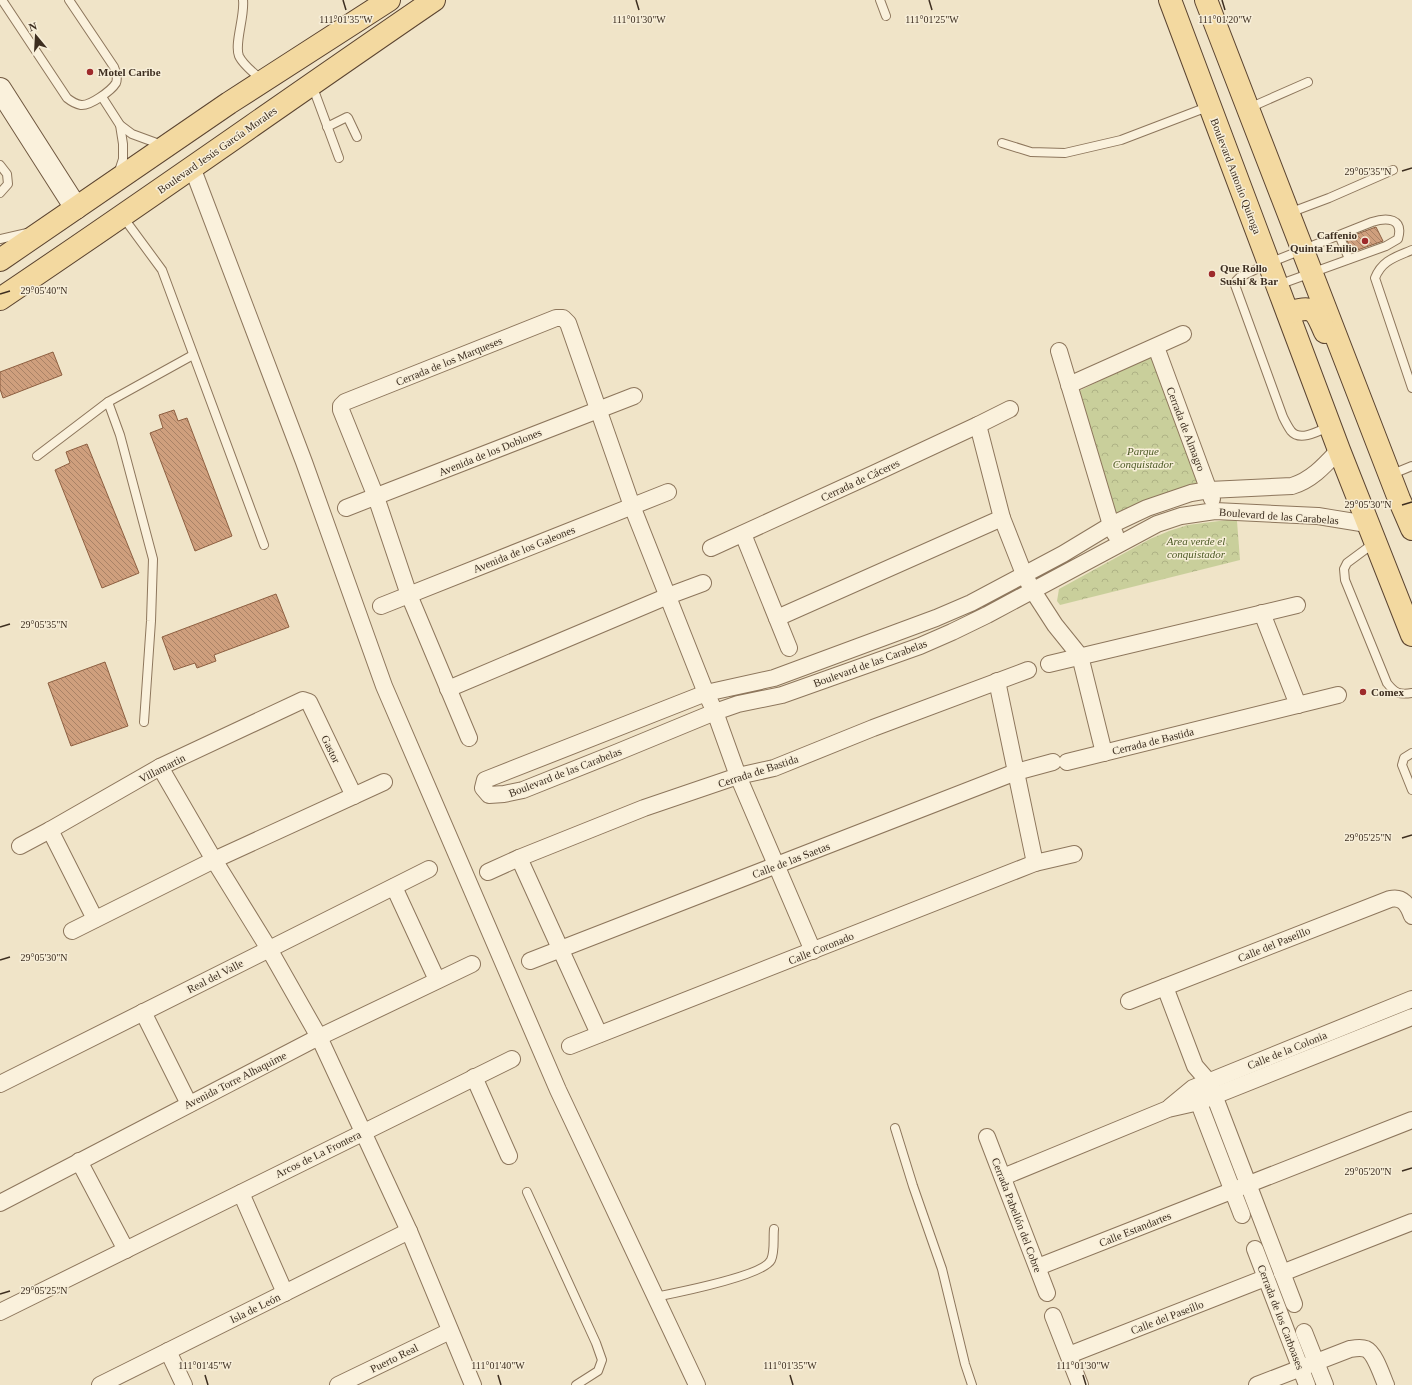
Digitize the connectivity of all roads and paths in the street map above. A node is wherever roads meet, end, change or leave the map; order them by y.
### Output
1 (2, 0) edge
2 (69, 0) edge
3 (243, 0) edge
4 (389, 0) edge
5 (434, 0) edge
6 (880, 0) edge
7 (1170, 0) edge
8 (1206, 0) edge
9 (886, 16) dead end
10 (263, 81) junction
11 (1308, 82) dead end
12 (311, 84) junction
13 (0, 89) edge
14 (102, 97) junction
15 (1210, 106) junction
16 (1248, 109) junction
17 (120, 125) junction
18 (327, 127) junction
19 (357, 137) dead end
20 (1002, 143) dead end
21 (165, 146) junction
22 (339, 158) dead end
23 (0, 165) edge
24 (192, 167) junction
25 (1393, 170) dead end
26 (114, 181) junction
27 (0, 194) edge
28 (76, 208) junction
29 (1288, 214) junction
30 (123, 216) junction
31 (47, 228) junction
32 (1339, 235) junction
33 (0, 239) edge
34 (1412, 250) edge
35 (1303, 251) junction
36 (1349, 259) junction
37 (0, 260) edge
38 (1269, 263) junction
39 (1311, 272) junction
40 (1277, 285) junction
41 (0, 299) edge
42 (1288, 313) junction
43 (1183, 334) dead end
44 (1156, 347) junction
45 (1059, 351) dead end
46 (193, 355) junction
47 (1069, 385) junction
48 (1355, 385) junction
49 (1412, 388) edge
50 (634, 396) dead end
51 (108, 402) junction
52 (599, 409) junction
53 (1010, 409) dead end
54 (978, 426) junction
55 (1330, 426) junction
56 (1339, 450) junction
57 (36, 456) dead end
58 (1412, 466) edge
59 (1390, 475) junction
60 (1209, 490) junction
61 (668, 492) dead end
62 (376, 498) junction
63 (632, 506) junction
64 (346, 508) dead end
65 (1214, 511) junction
66 (1002, 518) junction
67 (1111, 525) junction
68 (1412, 529) edge
69 (1371, 533) junction
70 (743, 534) junction
71 (264, 544) dead end
72 (1120, 544) junction
73 (710, 548) dead end
74 (1024, 574) junction
75 (703, 583) dead end
76 (1033, 591) junction
77 (409, 595) junction
78 (668, 596) junction
79 (1297, 605) dead end
80 (381, 606) dead end
81 (1262, 613) junction
82 (777, 618) junction
83 (1412, 635) edge
84 (789, 648) dead end
85 (1080, 656) junction
86 (1048, 664) dead end
87 (1028, 670) dead end
88 (997, 681) junction
89 (448, 689) junction
90 (706, 694) junction
91 (1412, 694) edge
92 (1338, 695) dead end
93 (309, 702) joint
94 (1298, 705) junction
95 (715, 712) junction
96 (144, 722) dead end
97 (469, 738) dead end
98 (1104, 753) junction
99 (1412, 753) edge
100 (160, 767) junction
101 (1016, 772) junction
102 (738, 776) junction
103 (384, 782) dead end
104 (1412, 790) edge
105 (354, 796) junction
106 (50, 830) junction
107 (20, 846) dead end
108 (1074, 854) dead end
109 (519, 858) junction
110 (214, 860) junction
111 (1035, 863) junction
112 (777, 866) junction
113 (429, 869) dead end
114 (488, 872) dead end
115 (394, 887) junction
116 (1412, 916) edge
117 (95, 919) junction
118 (72, 931) dead end
119 (269, 949) junction
120 (561, 949) junction
121 (813, 951) junction
122 (530, 961) dead end
123 (472, 964) dead end
124 (437, 980) junction
125 (1165, 988) junction
126 (1412, 999) edge
127 (1129, 1001) dead end
128 (143, 1012) junction
129 (1412, 1017) edge
130 (599, 1034) junction
131 (319, 1037) junction
132 (570, 1046) dead end
133 (512, 1059) dead end
134 (1195, 1066) junction
135 (474, 1077) junction
136 (0, 1084) edge
137 (1211, 1089) junction
138 (1196, 1095) junction
139 (189, 1104) junction
140 (1412, 1120) edge
141 (895, 1128) dead end
142 (362, 1132) junction
143 (987, 1137) dead end
144 (509, 1156) dead end
145 (79, 1161) junction
146 (1003, 1177) junction
147 (1248, 1185) junction
148 (1232, 1191) junction
149 (241, 1192) junction
150 (527, 1192) dead end
151 (0, 1203) edge
152 (1242, 1215) dead end
153 (1412, 1222) edge
154 (774, 1229) dead end
155 (409, 1231) junction
156 (1255, 1249) dead end
157 (126, 1250) junction
158 (1038, 1267) junction
159 (1282, 1273) junction
160 (1265, 1278) junction
161 (1047, 1292) dead end
162 (285, 1293) junction
163 (655, 1297) junction
164 (1294, 1304) dead end
165 (0, 1312) edge
166 (1053, 1316) dead end
167 (450, 1331) junction
168 (1304, 1332) dead end
169 (168, 1351) junction
170 (1069, 1355) junction
171 (1316, 1362) junction
172 (1300, 1368) junction
173 (100, 1385) edge
174 (184, 1385) edge
175 (338, 1385) edge
176 (472, 1385) edge
177 (576, 1385) edge
178 (697, 1385) edge
179 (972, 1385) edge
180 (1080, 1385) edge
181 (1257, 1385) edge
182 (1307, 1385) edge
183 (1325, 1385) edge
184 (1386, 1385) edge

1 - 14 lane
2 - 14 lane
3 - 10 lane
4 - 10 main road
5 - 12 main road, Boulevard Jesús García Morales
6 - 9 lane
7 - 15 main road, Boulevard Antonio Quiroga
8 - 16 main road
10 - 21 main road
11 - 16 lane
12 - 18 lane
12 - 24 main road, Boulevard Jesús García Morales
13 - 28 street
14 - 17 lane
15 - 20 lane
15 - 38 main road, Boulevard Antonio Quiroga
16 - 29 main road
17 - 21 lane
17 - 26 lane
18 - 19 lane
18 - 22 lane
21 - 26 main road
23 - 27 lane
24 - 30 main road, Boulevard Jesús García Morales
24 - 163 street
25 - 29 lane
26 - 28 main road
28 - 31 main road
29 - 35 main road
30 - 41 main road, Boulevard Jesús García Morales
30 - 46 lane
31 - 33 lane
31 - 37 main road
32 - 35 lane
32 - 36 lane
32 - 36 lane
34 - 49 lane
35 - 38 lane
35 - 39 main road
36 - 39 lane
38 - 40 main road, Boulevard Antonio Quiroga
38 - 55 lane
39 - 40 lane
39 - 48 main road
40 - 42 main road, Boulevard Antonio Quiroga
42 - 48 main road
42 - 55 main road, Boulevard Antonio Quiroga
43 - 44 street
44 - 47 street
44 - 60 street, Cerrada de Almagro
45 - 47 street
46 - 51 lane
46 - 71 lane
47 - 67 street
48 - 59 main road
50 - 52 street, Avenida de los Doblones
51 - 57 lane
51 - 96 lane
52 - 62 street, Avenida de los Doblones
52 - 62 street, Cerrada de los Marqueses
52 - 63 street, Cerrada de los Marqueses
53 - 54 street, Cerrada de Cáceres
54 - 66 street
54 - 70 street, Cerrada de Cáceres
55 - 56 main road, Boulevard Antonio Quiroga
56 - 60 street, Boulevard de las Carabelas
56 - 69 main road, Boulevard Antonio Quiroga
58 - 59 lane
59 - 68 main road
60 - 65 street, Cerrada de Almagro
60 - 67 street, Boulevard de las Carabelas
61 - 63 street, Avenida de los Galeones
62 - 64 street, Avenida de los Doblones
62 - 77 street, Cerrada de los Marqueses
63 - 77 street, Avenida de los Galeones
63 - 78 street, Cerrada de los Marqueses
65 - 69 street, Boulevard de las Carabelas
65 - 72 street, Boulevard de las Carabelas
66 - 74 street
66 - 82 street
67 - 72 street
67 - 74 street, Boulevard de las Carabelas
69 - 83 main road, Boulevard Antonio Quiroga
69 - 91 lane
70 - 73 street, Cerrada de Cáceres
70 - 82 street
72 - 76 street, Boulevard de las Carabelas
74 - 76 street, Cerrada de Bastida
74 - 90 street, Boulevard de las Carabelas
75 - 78 street
76 - 85 street, Cerrada de Bastida
76 - 95 street, Boulevard de las Carabelas
77 - 80 street, Avenida de los Galeones
77 - 89 street, Cerrada de los Marqueses
78 - 89 street
78 - 90 street, Cerrada de los Marqueses
79 - 81 street
81 - 85 street
81 - 94 street
82 - 84 street
85 - 86 street
85 - 98 street, Cerrada de Bastida
87 - 88 street, Cerrada de Bastida
88 - 101 street
88 - 102 street, Cerrada de Bastida
89 - 97 street, Cerrada de los Marqueses
90 - 95 street, Cerrada de los Marqueses
90 - 95 street, Boulevard de las Carabelas
92 - 94 street, Cerrada de Bastida
93 - 100 street, Villamartin
93 - 105 street, Gastor
94 - 98 street, Cerrada de Bastida
95 - 102 street, Cerrada de los Marqueses
98 - 101 street, Calle de las Saetas
99 - 104 lane
100 - 106 street, Villamartin
100 - 110 street
101 - 111 street
101 - 112 street, Calle de las Saetas
102 - 109 street, Cerrada de Bastida
102 - 112 street, Cerrada de los Marqueses
103 - 105 street
105 - 110 street
106 - 107 street, Villamartin
106 - 117 street
108 - 111 street, Calle Coronado
109 - 114 street, Cerrada de Bastida
109 - 120 street
110 - 117 street
110 - 119 street
111 - 121 street, Calle Coronado
112 - 120 street, Calle de las Saetas
112 - 121 street, Cerrada de los Marqueses
113 - 115 street, Real del Valle
115 - 119 street, Real del Valle
115 - 124 street
116 - 125 street, Calle del Paseíllo
117 - 118 street
119 - 128 street, Real del Valle
119 - 131 street
120 - 122 street, Calle de las Saetas
120 - 130 street
121 - 130 street, Calle Coronado
123 - 124 street, Avenida Torre Alhaquime
124 - 131 street, Avenida Torre Alhaquime
125 - 127 street, Calle del Paseíllo
125 - 134 street
126 - 137 street, Calle de la Colonia
128 - 136 street, Real del Valle
128 - 139 street
129 - 137 street, Calle de la Colonia
130 - 132 street, Calle Coronado
131 - 139 street, Avenida Torre Alhaquime
131 - 142 street
133 - 135 street, Arcos de La Frontera
134 - 137 street
134 - 138 street
135 - 142 street, Arcos de La Frontera
135 - 144 street
137 - 138 street, Calle de la Colonia
137 - 147 street
138 - 146 street, Calle de la Colonia
138 - 148 street
139 - 145 street, Avenida Torre Alhaquime
140 - 147 street, Calle Estandartes
141 - 179 lane
142 - 149 street, Arcos de La Frontera
142 - 155 street
143 - 146 street, Cerrada Pabellón del Cobre
145 - 151 street, Avenida Torre Alhaquime
145 - 157 street
146 - 158 street, Cerrada Pabellón del Cobre
147 - 148 street, Calle Estandartes
147 - 159 street
148 - 152 street
148 - 158 street, Calle Estandartes
149 - 157 street, Arcos de La Frontera
149 - 162 street
150 - 177 lane
153 - 159 street
154 - 163 lane
155 - 162 street, Isla de León
155 - 167 street
156 - 160 street, Cerrada de los Carboases
157 - 165 street
158 - 161 street, Cerrada Pabellón del Cobre
159 - 164 street
160 - 170 street, Calle del Paseíllo
160 - 172 street, Cerrada de los Carboases
162 - 169 street, Isla de León
163 - 178 street
166 - 170 street
167 - 175 street, Puerto Real
167 - 176 street
168 - 171 street, Cerrada de los Carboases
169 - 173 street, Isla de León
169 - 174 street
170 - 180 street
171 - 172 street
171 - 183 street, Cerrada de los Carboases
171 - 184 street
172 - 181 street
172 - 182 street, Cerrada de los Carboases

